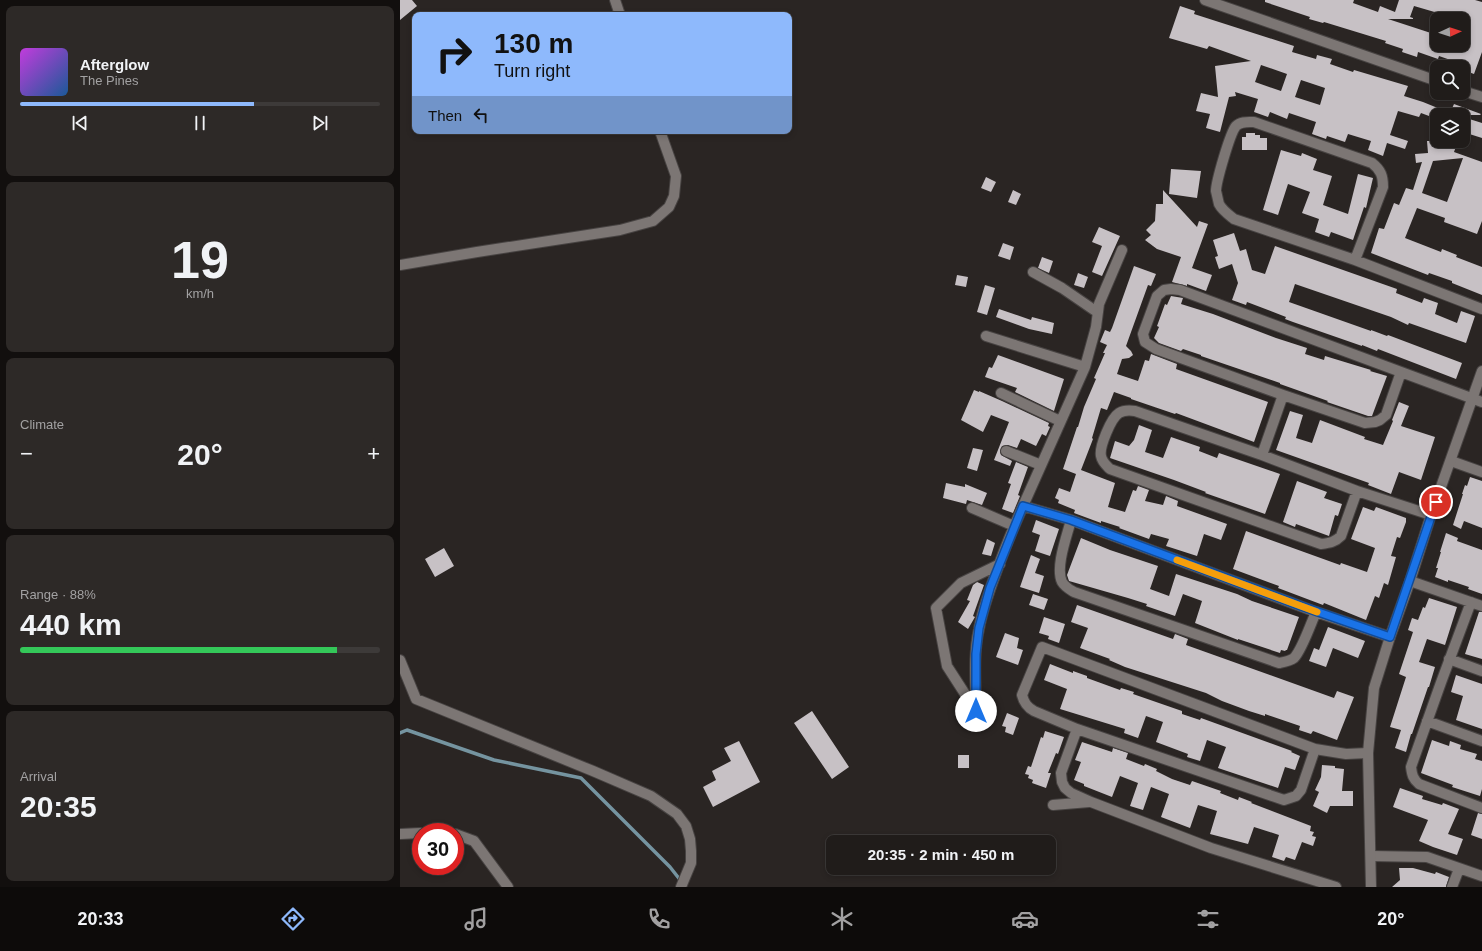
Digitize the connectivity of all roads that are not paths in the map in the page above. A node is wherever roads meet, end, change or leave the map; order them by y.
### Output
1 (615, 0) edge
2 (1205, 0) edge
3 (619, 12) edge
4 (1430, 80) edge
5 (1470, 93) edge
6 (1482, 97) edge
7 (661, 134) edge
8 (1122, 250) dead end
9 (1355, 260) junction
10 (400, 265) edge
11 (1033, 272) dead end
12 (1482, 309) edge
13 (1097, 312) junction
14 (986, 336) dead end
15 (1085, 367) junction
16 (1482, 371) edge
17 (1401, 372) junction
18 (1001, 393) dead end
19 (1283, 395) junction
20 (1471, 398) junction
21 (1482, 402) edge
22 (1060, 422) junction
23 (1006, 451) dead end
24 (1262, 455) junction
25 (1451, 461) junction
26 (1041, 465) junction
27 (1482, 472) edge
28 (1357, 491) junction
29 (1023, 506) junction
30 (972, 508) dead end
31 (1431, 515) junction
32 (1071, 520) junction
33 (1014, 526) junction
34 (1000, 564) junction
35 (1410, 581) junction
36 (1471, 602) junction
37 (1482, 606) edge
38 (1316, 612) junction
39 (1390, 637) junction
40 (1449, 659) junction
41 (400, 660) edge
42 (1482, 671) edge
43 (1427, 721) junction
44 (1077, 729) junction
45 (1482, 741) edge
46 (1315, 749) junction
47 (1368, 754) junction
48 (1091, 802) junction
49 (1053, 805) dead end
50 (1482, 808) edge
51 (412, 833) edge
52 (400, 834) edge
53 (464, 837) edge
54 (1371, 856) junction
55 (1459, 869) junction
56 (1482, 876) edge
57 (508, 887) edge
58 (681, 887) edge
59 (1336, 887) edge
60 (1371, 887) edge
61 (1452, 887) edge

1 - 3 street
2 - 4 street
5 - 6 street
7 - 10 street
8 - 13 street
9 - 9 street
9 - 12 street
11 - 13 street
13 - 15 street
14 - 15 street
15 - 22 street
16 - 20 street
17 - 19 street
17 - 19 street
17 - 20 street
18 - 22 street
19 - 24 street
20 - 21 street
20 - 25 street
22 - 26 street
23 - 26 street
24 - 28 street
24 - 28 street
25 - 27 street
25 - 31 street
26 - 29 street
28 - 31 street
29 - 32 street
29 - 33 street
30 - 33 street
31 - 35 street
32 - 38 street
32 - 38 street
33 - 34 street
34 - 34 street
35 - 36 street
35 - 39 street
36 - 37 street
36 - 40 street
38 - 39 street
39 - 47 street
40 - 42 street
40 - 43 street
41 - 58 street
43 - 45 street
43 - 50 street
44 - 46 street
44 - 46 street
44 - 48 street
46 - 47 street
47 - 54 street
48 - 49 street
48 - 59 street
51 - 52 street
53 - 57 street
54 - 55 street
54 - 60 street
55 - 56 street
55 - 61 street

